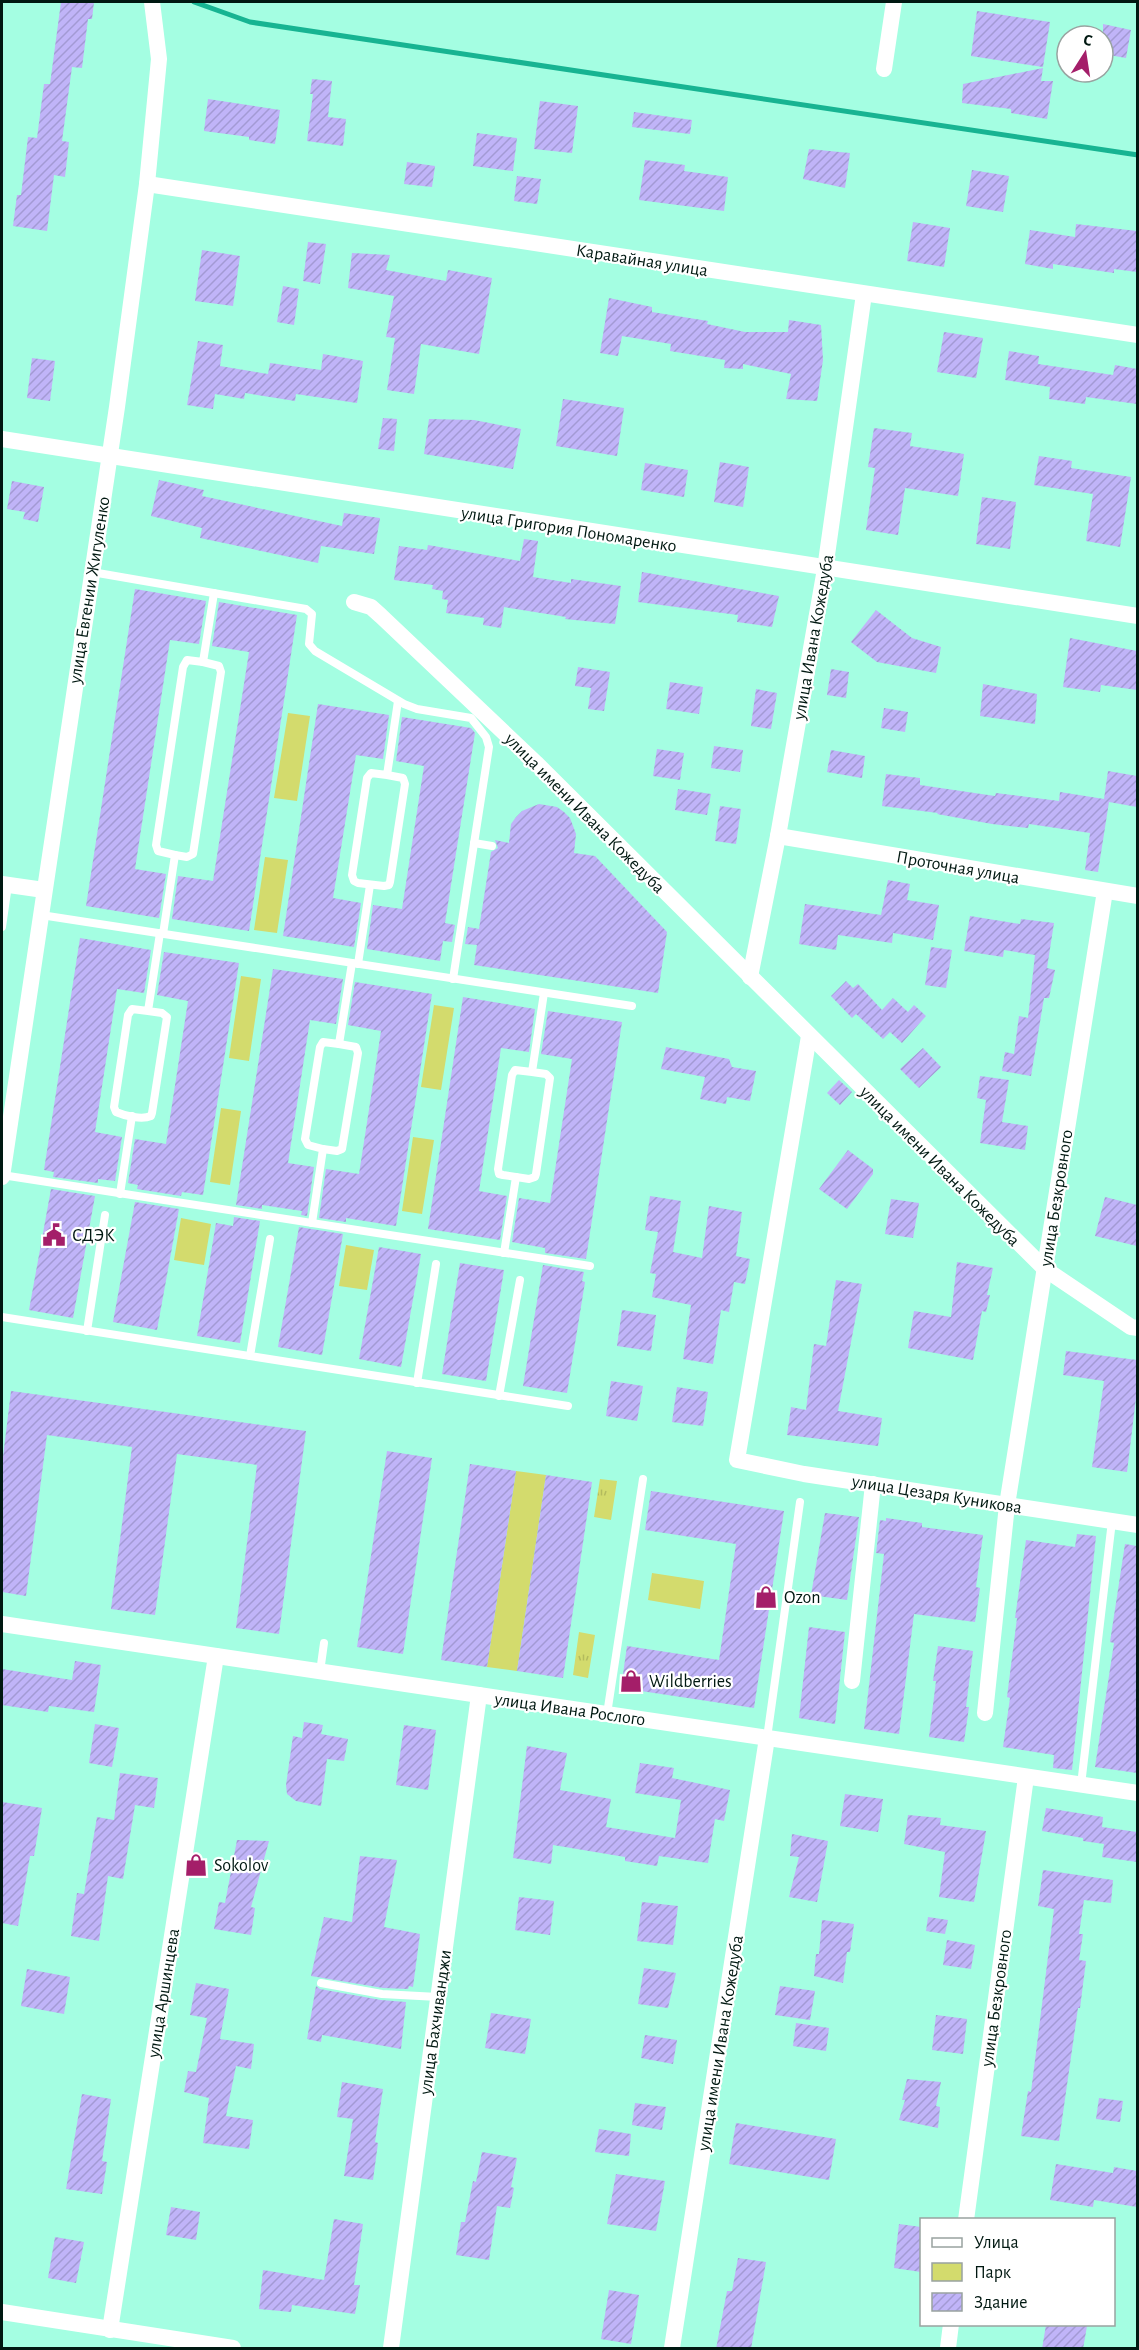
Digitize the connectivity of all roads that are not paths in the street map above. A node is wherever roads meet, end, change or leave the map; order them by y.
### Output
1 (152, 2) edge
2 (894, 2) edge
3 (884, 69) dead end
4 (147, 184) junction
5 (864, 294) junction
6 (1137, 335) edge
7 (2, 439) edge
8 (109, 456) junction
9 (825, 569) junction
10 (92, 572) junction
11 (214, 593) junction
12 (354, 602) dead end
13 (1137, 616) edge
14 (203, 662) junction
15 (398, 701) junction
16 (387, 775) junction
17 (778, 836) junction
18 (474, 843) junction
19 (492, 846) dead end
20 (175, 855) junction
21 (5, 884) edge
22 (370, 885) junction
23 (44, 890) junction
24 (1105, 891) junction
25 (1137, 896) edge
26 (41, 915) junction
27 (2, 927) edge
28 (162, 934) junction
29 (355, 964) junction
30 (750, 977) junction
31 (453, 979) junction
32 (544, 993) junction
33 (632, 1006) dead end
34 (148, 1011) junction
35 (809, 1036) junction
36 (339, 1044) junction
37 (532, 1072) junction
38 (132, 1116) junction
39 (323, 1149) junction
40 (2, 1176) edge
41 (516, 1177) junction
42 (120, 1194) junction
43 (105, 1215) dead end
44 (312, 1223) junction
45 (270, 1239) dead end
46 (504, 1253) junction
47 (436, 1264) dead end
48 (590, 1266) dead end
49 (1045, 1269) junction
50 (520, 1280) dead end
51 (2, 1317) edge
52 (1137, 1328) edge
53 (87, 1331) junction
54 (250, 1356) junction
55 (417, 1383) junction
56 (499, 1396) junction
57 (568, 1406) dead end
58 (643, 1479) dead end
59 (873, 1485) junction
60 (800, 1502) dead end
61 (1007, 1505) junction
62 (1112, 1521) junction
63 (1137, 1525) edge
64 (2, 1624) edge
65 (324, 1643) dead end
66 (216, 1656) junction
67 (320, 1672) junction
68 (852, 1681) dead end
69 (479, 1695) junction
70 (986, 1713) dead end
71 (607, 1714) junction
72 (767, 1738) junction
73 (1026, 1776) junction
74 (1081, 1785) junction
75 (1137, 1793) edge
76 (321, 1983) dead end
77 (438, 1997) junction
78 (966, 2218) edge
79 (2, 2312) edge
80 (951, 2326) edge
81 (110, 2330) junction
82 (233, 2349) edge
83 (391, 2349) edge
84 (672, 2349) edge
85 (948, 2349) edge

1 - 4 street, улица Евгении Жигуленко
2 - 3 street
4 - 5 street, Каравайная улица
4 - 8 street, улица Евгении Жигуленко
5 - 6 street, Каравайная улица
5 - 9 street, улица Ивана Кожедуба
7 - 8 street, улица Григория Пономаренко
8 - 9 street, улица Григория Пономаренко
8 - 10 street, улица Евгении Жигуленко
9 - 13 street, улица Григория Пономаренко
9 - 17 street, улица Ивана Кожедуба
10 - 11 lane
10 - 23 street, улица Евгении Жигуленко
11 - 14 lane
11 - 15 lane
12 - 30 street, улица имени Ивана Кожедуба
14 - 20 lane
14 - 20 lane
15 - 16 lane
15 - 18 lane
16 - 22 lane
16 - 22 lane
17 - 24 street, Проточная улица
17 - 30 street, улица Ивана Кожедуба
18 - 19 lane
18 - 31 lane
20 - 28 lane
21 - 23 street
21 - 27 lane
22 - 29 lane
23 - 26 street, улица Евгении Жигуленко
24 - 25 street, Проточная улица
24 - 49 street, улица Безкровного
26 - 28 lane
26 - 40 street, улица Евгении Жигуленко
28 - 29 lane
28 - 34 lane
29 - 31 lane
29 - 36 lane
30 - 35 street, улица имени Ивана Кожедуба
31 - 32 lane
32 - 33 lane
32 - 37 lane
34 - 38 lane
34 - 38 lane
35 - 49 street, улица имени Ивана Кожедуба
35 - 59 street, улица Цезаря Куникова
36 - 39 lane
36 - 39 lane
37 - 41 lane
37 - 41 lane
38 - 42 lane
39 - 44 lane
40 - 42 lane
41 - 46 lane
42 - 44 lane
43 - 53 lane
44 - 46 lane
45 - 54 lane
46 - 48 lane
47 - 55 lane
49 - 52 street, улица имени Ивана Кожедуба
49 - 61 street, улица Безкровного
50 - 56 lane
51 - 53 lane
53 - 54 lane
54 - 55 lane
55 - 56 lane
56 - 57 lane
58 - 71 lane
59 - 61 street, улица Цезаря Куникова
59 - 68 street
60 - 72 lane
61 - 62 street, улица Цезаря Куникова
61 - 70 street, улица Безкровного
62 - 63 street, улица Цезаря Куникова
62 - 74 lane
64 - 66 street, улица Ивана Рослого
65 - 67 lane
66 - 67 street, улица Ивана Рослого
66 - 81 street, улица Аршинцева
67 - 69 street, улица Ивана Рослого
69 - 71 street, улица Ивана Рослого
69 - 77 street, улица Бахчиванджи
71 - 72 street, улица Ивана Рослого
72 - 73 street, улица Ивана Рослого
72 - 84 street, улица имени Ивана Кожедуба
73 - 74 street, улица Ивана Рослого
73 - 78 street, улица Безкровного
74 - 75 street, улица Ивана Рослого
76 - 77 lane
77 - 83 street, улица Бахчиванджи
79 - 81 street
80 - 85 street
81 - 82 street

